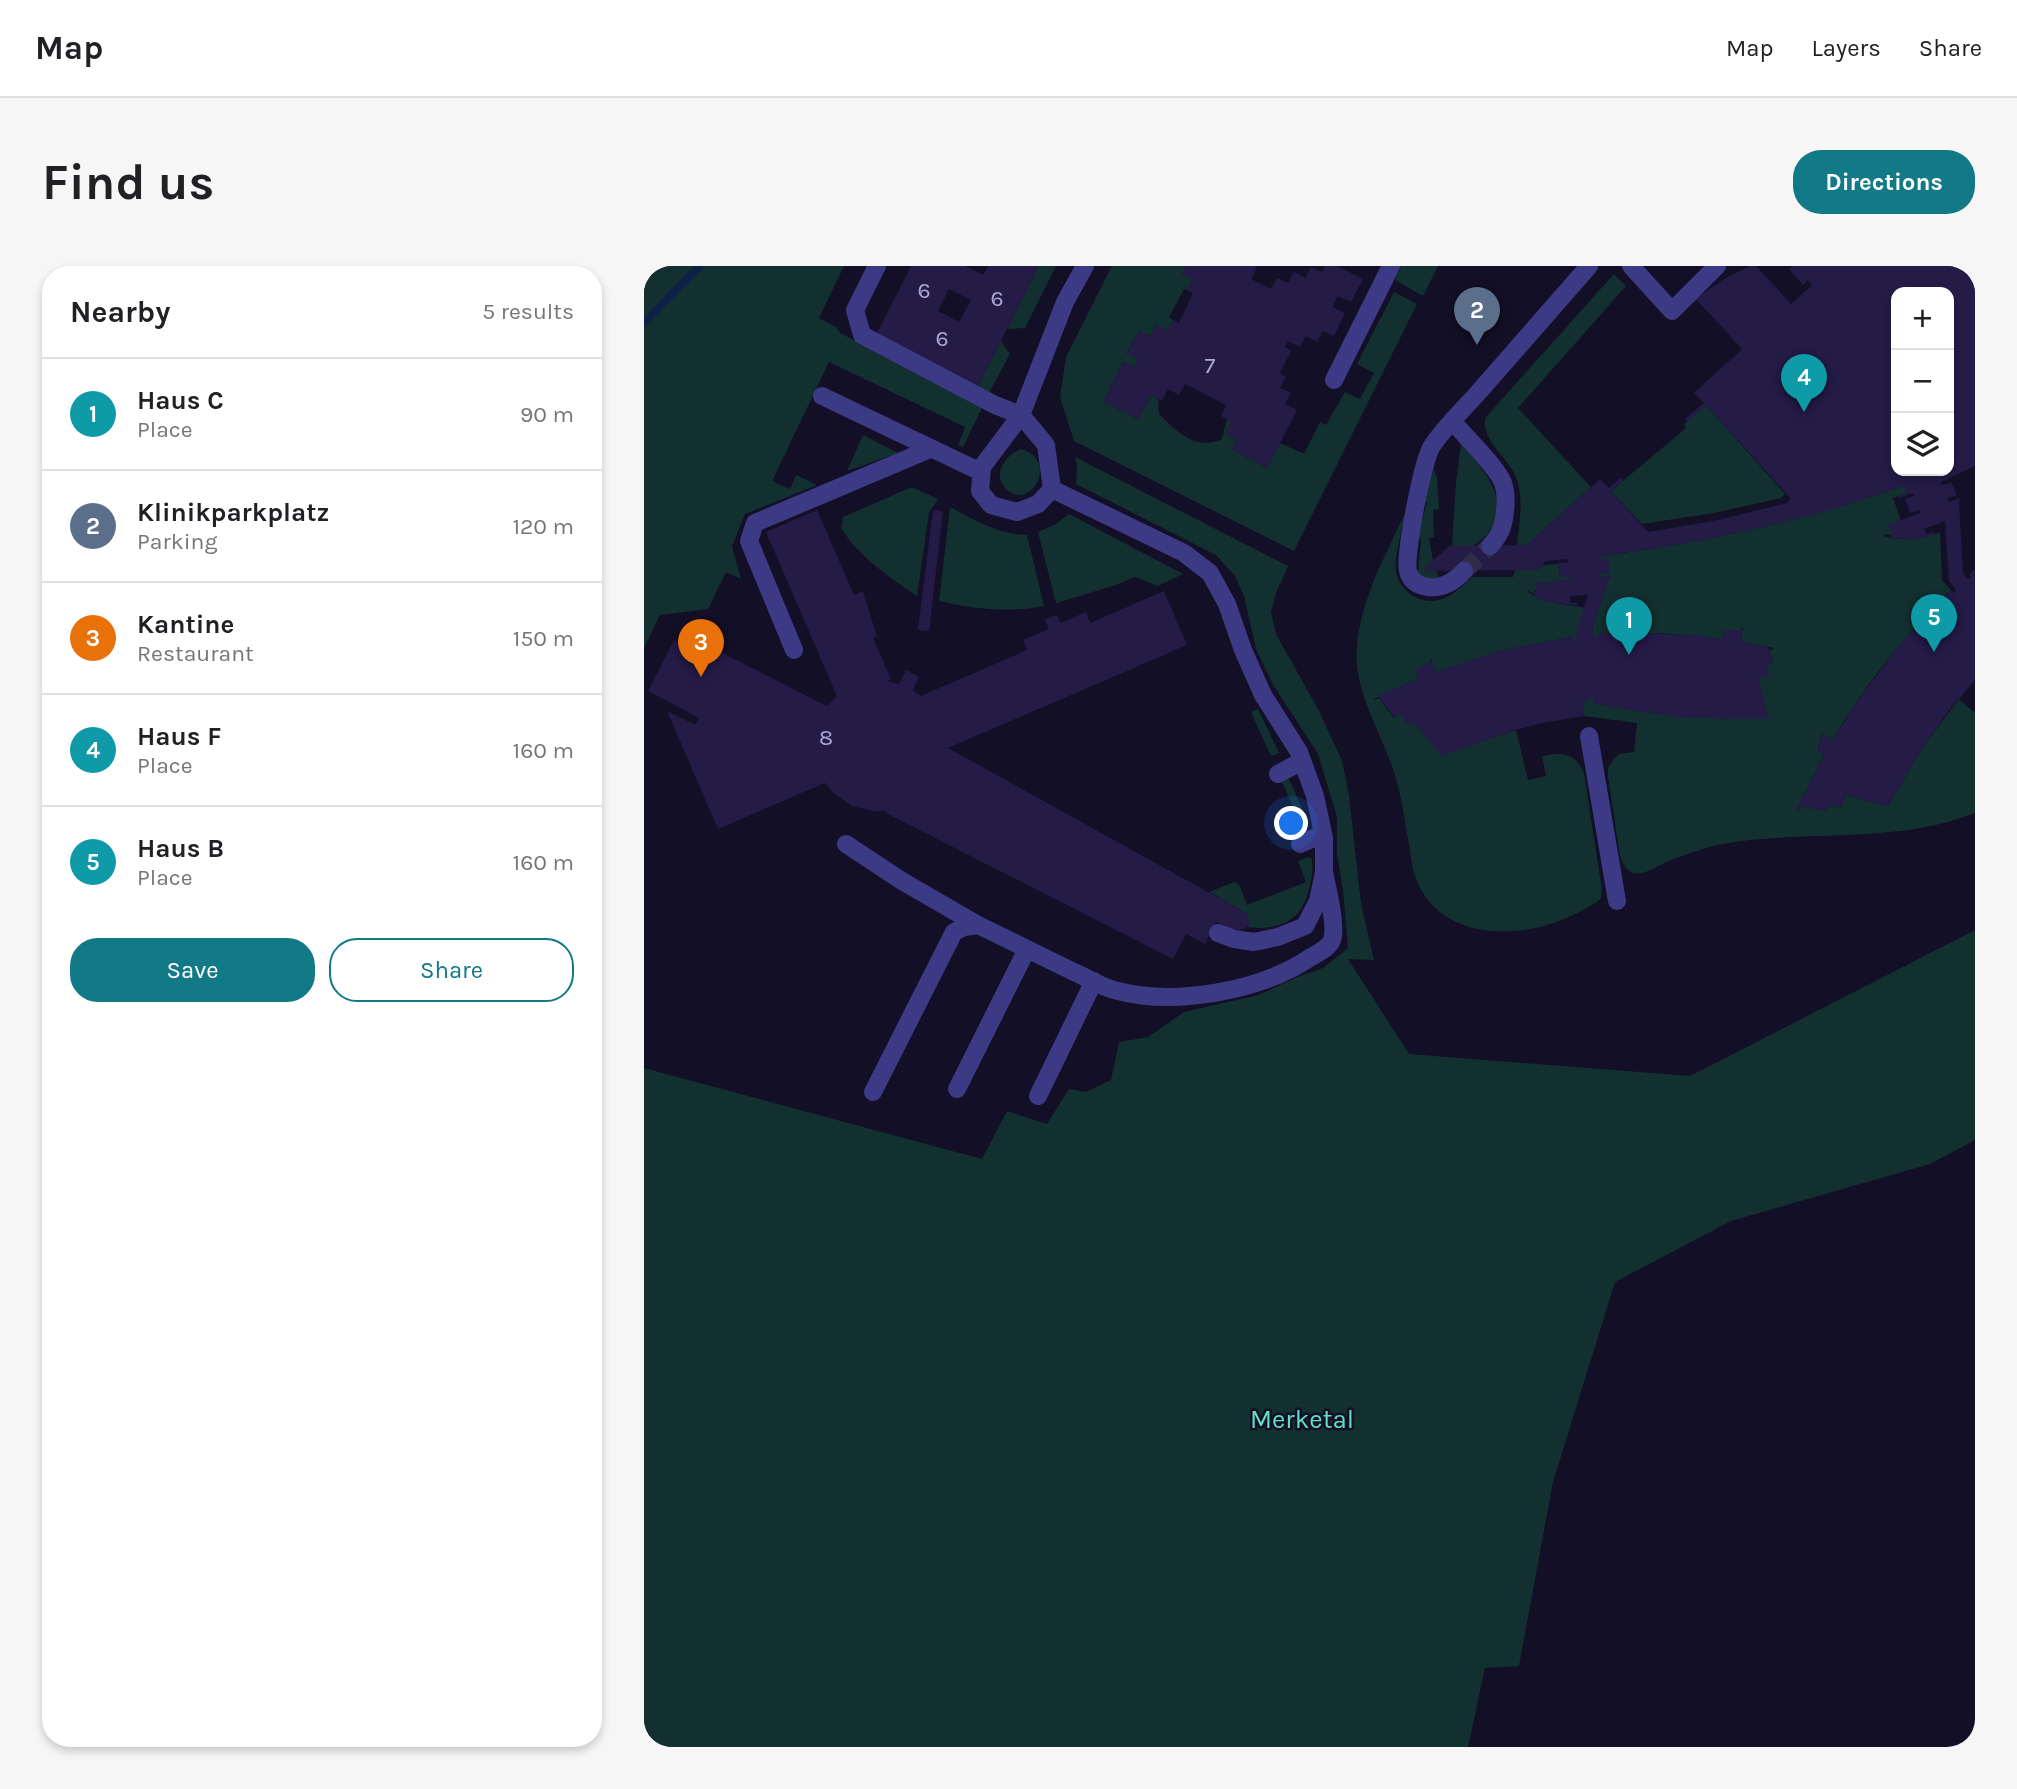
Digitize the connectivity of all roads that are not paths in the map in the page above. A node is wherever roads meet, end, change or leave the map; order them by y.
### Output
1 (877, 266) edge
2 (1084, 266) edge
3 (1391, 266) edge
4 (1589, 266) edge
5 (1631, 266) edge
6 (1717, 266) edge
7 (1334, 380) dead end
8 (822, 396) dead end
9 (1021, 415) junction
10 (1453, 422) junction
11 (930, 449) junction
12 (981, 472) junction
13 (1052, 489) junction
14 (1490, 546) tunnel mouth
15 (1464, 571) tunnel mouth
16 (794, 650) dead end
17 (1590, 736) dead end
18 (1303, 761) junction
19 (1278, 774) dead end
20 (1323, 834) junction
21 (846, 844) dead end
22 (1300, 844) dead end
23 (1324, 872) junction
24 (1618, 901) dead end
25 (978, 925) junction
26 (1218, 933) dead end
27 (1027, 949) junction
28 (1094, 981) junction
29 (957, 1089) dead end
30 (873, 1092) dead end
31 (1038, 1096) dead end

1 - 9 street
2 - 9 street
3 - 7 street
4 - 10 street
5 - 6 street
8 - 11 street
9 - 12 street
9 - 13 street
10 - 14 street
10 - 15 street
11 - 12 street
11 - 16 street
12 - 13 street
13 - 18 street
17 - 24 street
18 - 19 street
18 - 20 street
20 - 22 street
20 - 23 street
21 - 25 street
23 - 26 street
23 - 28 street
25 - 27 street
25 - 30 street
27 - 28 street
27 - 29 street
28 - 31 street

